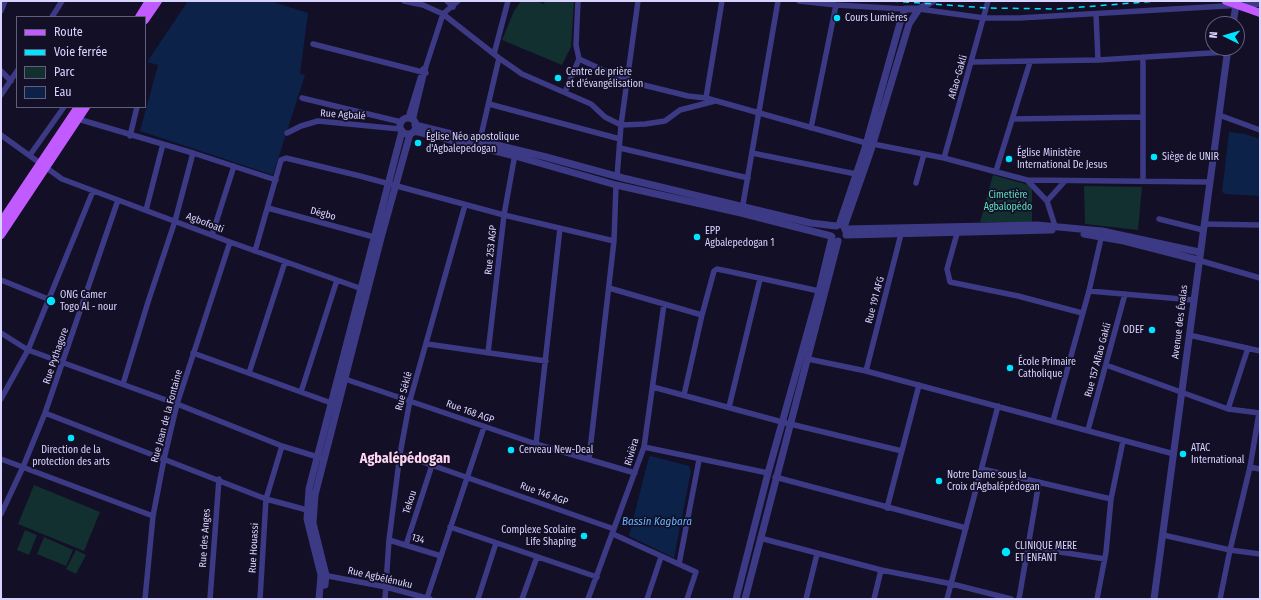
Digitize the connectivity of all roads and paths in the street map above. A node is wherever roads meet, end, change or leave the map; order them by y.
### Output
1 (5, 1) edge
2 (62, 1) edge
3 (149, 1) edge
4 (158, 1) edge
5 (404, 1) edge
6 (447, 1) edge
7 (458, 1) edge
8 (508, 1) edge
9 (578, 1) edge
10 (638, 1) edge
11 (722, 1) edge
12 (778, 1) edge
13 (799, 1) edge
14 (933, 1) edge
15 (988, 1) edge
16 (1226, 1) edge
17 (1260, 4) edge
18 (1236, 5) junction
19 (836, 6) junction
20 (453, 7) junction
21 (905, 8) junction
22 (919, 9) junction
23 (1, 11) edge
24 (1260, 13) edge
25 (443, 14) junction
26 (1096, 14) junction
27 (53, 16) edge
28 (140, 16) edge
29 (1234, 16) edge
30 (984, 18) junction
31 (146, 19) edge
32 (312, 44) dead end
33 (1205, 52) edge
34 (494, 54) junction
35 (1226, 56) edge
36 (1143, 57) junction
37 (499, 58) junction
38 (579, 59) junction
39 (1098, 60) junction
40 (972, 62) junction
41 (1030, 62) junction
42 (1, 71) edge
43 (16, 72) edge
44 (424, 72) junction
45 (11, 80) junction
46 (627, 81) junction
47 (565, 92) junction
48 (1, 95) edge
49 (302, 98) dead end
50 (706, 98) junction
51 (715, 101) junction
52 (489, 104) junction
53 (63, 108) edge
54 (77, 108) edge
55 (85, 108) edge
56 (137, 108) edge
57 (759, 113) junction
58 (1218, 115) junction
59 (1143, 117) junction
60 (78, 119) junction
61 (1013, 119) junction
62 (621, 125) junction
63 (412, 126) junction
64 (401, 128) junction
65 (811, 128) junction
66 (1260, 130) edge
67 (287, 133) dead end
68 (1, 135) edge
69 (130, 136) junction
70 (620, 139) junction
71 (480, 140) junction
72 (163, 144) junction
73 (869, 144) junction
74 (620, 148) junction
75 (193, 153) junction
76 (516, 153) junction
77 (752, 153) junction
78 (924, 154) junction
79 (30, 156) junction
80 (944, 158) junction
81 (43, 165) junction
82 (234, 166) junction
83 (996, 171) junction
84 (856, 174) junction
85 (617, 177) junction
86 (748, 178) junction
87 (276, 180) junction
88 (1027, 180) junction
89 (1143, 180) junction
90 (1065, 181) junction
91 (1208, 182) junction
92 (916, 183) dead end
93 (392, 184) junction
94 (616, 185) junction
95 (93, 191) junction
96 (118, 200) junction
97 (1047, 201) junction
98 (465, 205) junction
99 (268, 208) junction
100 (146, 210) junction
101 (742, 210) junction
102 (504, 215) junction
103 (1159, 219) dead end
104 (175, 221) junction
105 (1, 222) edge
106 (1260, 225) edge
107 (1055, 226) junction
108 (1204, 227) junction
109 (560, 228) junction
110 (842, 228) junction
111 (958, 229) junction
112 (901, 234) junction
113 (1102, 234) junction
114 (1, 235) edge
115 (212, 235) junction
116 (374, 237) junction
117 (834, 238) junction
118 (614, 241) junction
119 (230, 242) junction
120 (255, 251) junction
121 (1199, 256) junction
122 (285, 262) junction
123 (1260, 278) edge
124 (760, 279) junction
125 (1, 280) edge
126 (337, 280) junction
127 (361, 288) junction
128 (609, 288) junction
129 (368, 291) junction
130 (819, 291) junction
131 (1089, 291) junction
132 (1125, 294) junction
133 (48, 299) junction
134 (1193, 300) junction
135 (664, 304) junction
136 (1082, 313) junction
137 (702, 315) junction
138 (1, 333) edge
139 (1189, 335) junction
140 (427, 344) junction
141 (1248, 348) junction
142 (28, 350) junction
143 (1260, 351) edge
144 (193, 353) junction
145 (488, 353) junction
146 (808, 359) junction
147 (546, 361) junction
148 (64, 362) junction
149 (1106, 365) junction
150 (866, 371) junction
151 (249, 373) junction
152 (345, 380) junction
153 (123, 384) junction
154 (919, 385) junction
155 (653, 387) junction
156 (301, 392) junction
157 (1181, 393) junction
158 (684, 395) junction
159 (1, 399) edge
160 (410, 400) junction
161 (177, 404) junction
162 (334, 404) junction
163 (998, 406) junction
164 (729, 407) junction
165 (1228, 409) junction
166 (45, 413) junction
167 (1260, 413) edge
168 (1053, 421) junction
169 (782, 422) junction
170 (790, 424) junction
171 (484, 427) junction
172 (1088, 430) junction
173 (1123, 441) junction
174 (536, 444) junction
175 (282, 446) junction
176 (644, 447) junction
177 (902, 451) junction
178 (400, 454) junction
179 (1174, 454) junction
180 (1, 458) edge
181 (320, 458) junction
182 (164, 459) junction
183 (589, 460) junction
184 (699, 460) junction
185 (432, 464) junction
186 (24, 466) junction
187 (1250, 467) junction
188 (982, 469) junction
189 (1260, 469) edge
190 (768, 473) junction
191 (635, 474) junction
192 (467, 476) junction
193 (775, 477) junction
194 (219, 479) junction
195 (1039, 482) junction
196 (266, 499) junction
197 (1111, 499) junction
198 (887, 508) junction
199 (310, 511) junction
200 (1, 514) edge
201 (153, 516) junction
202 (450, 527) junction
203 (966, 528) junction
204 (614, 531) junction
205 (1163, 535) junction
206 (760, 538) junction
207 (390, 540) junction
208 (496, 543) junction
209 (406, 545) junction
210 (1028, 547) junction
211 (1230, 550) junction
212 (817, 554) junction
213 (1260, 554) edge
214 (441, 556) junction
215 (537, 557) junction
216 (661, 557) junction
217 (1105, 558) junction
218 (679, 564) junction
219 (881, 570) junction
220 (324, 575) junction
221 (597, 577) junction
222 (952, 584) junction
223 (386, 587) junction
224 (145, 599) edge
225 (210, 599) edge
226 (260, 599) edge
227 (319, 599) edge
228 (324, 599) edge
229 (385, 599) edge
230 (428, 599) edge
231 (478, 599) edge
232 (522, 599) edge
233 (588, 599) edge
234 (647, 599) edge
235 (687, 599) edge
236 (736, 599) edge
237 (745, 599) edge
238 (806, 599) edge
239 (874, 599) edge
240 (948, 599) edge
241 (1011, 599) edge
242 (1019, 599) edge
243 (1097, 599) edge
244 (1154, 599) edge
245 (1220, 599) edge

1 - 23 street
2 - 27 street
3 - 28 main road
4 - 31 main road
5 - 25 street
6 - 20 street
7 - 20 street
8 - 34 street
9 - 38 street
10 - 46 street
11 - 50 street
12 - 57 street
13 - 19 street
14 - 22 street
15 - 30 street, Aflao-Gakli
16 - 18 main road
17 - 18 street
18 - 24 main road
18 - 26 street
18 - 29 street
19 - 21 street
19 - 65 street
20 - 25 street
21 - 22 street
21 - 73 street
22 - 30 street
22 - 73 street
25 - 34 street
25 - 44 street
26 - 30 street
26 - 39 street
30 - 40 street, Aflao-Gakli
32 - 44 street
33 - 36 street
34 - 37 street
35 - 58 street, Avenue des Évalas
36 - 39 street
36 - 59 street
37 - 47 street
37 - 52 street
38 - 46 street
38 - 47 street
39 - 41 street
40 - 41 street
40 - 80 street, Aflao-Gakli
41 - 61 street
42 - 45 street
43 - 45 street
44 - 63 street
45 - 48 street
46 - 50 street
46 - 62 street
47 - 62 street
49 - 64 street, Rue Agbalé
50 - 51 street
51 - 57 street
51 - 62 street
52 - 70 street
52 - 71 street
53 - 79 street
54 - 81 main road
55 - 60 main road
56 - 69 street
57 - 65 street
57 - 77 street
58 - 66 street
58 - 91 street, Avenue des Évalas
59 - 61 street
59 - 89 street
60 - 69 street
60 - 81 main road
61 - 83 street
62 - 70 street
63 - 64 street
63 - 64 street
63 - 71 street
63 - 76 street
63 - 93 street
64 - 67 street, Rue Agbalé
64 - 93 street
65 - 73 street
68 - 79 street, Agbofoati
69 - 72 street
70 - 74 street
71 - 76 street
72 - 75 street
72 - 100 street
73 - 78 street
73 - 84 street
73 - 110 street
74 - 85 street
74 - 86 street
75 - 82 street
75 - 104 street
76 - 85 street
76 - 94 street
76 - 102 street, Rue 253 AGP
77 - 84 street
77 - 86 street
78 - 80 street
78 - 92 street
79 - 81 street, Agbofoati
80 - 83 street
81 - 95 street, Agbofoati
81 - 105 main road
81 - 114 main road
82 - 87 street
82 - 115 street
83 - 88 street
84 - 110 street
85 - 94 street
85 - 101 street
86 - 101 street
87 - 93 street
87 - 99 street
88 - 90 street
88 - 97 street
89 - 90 street
89 - 91 street
90 - 97 street
91 - 108 street, Avenue des Évalas
93 - 98 street
93 - 116 street
93 - 129 street
94 - 101 street
94 - 118 street
95 - 96 street, Agbofoati
95 - 133 street
96 - 100 street, Agbofoati
96 - 148 street, Rue Pythagore
97 - 107 street
98 - 102 street
98 - 140 street, Rue Séklé
99 - 116 street, Dégbo
99 - 120 street
100 - 104 street, Agbofoati
101 - 110 street
101 - 117 street
102 - 109 street
102 - 145 street, Rue 253 AGP
103 - 108 street
104 - 115 street, Agbofoati
104 - 153 street
106 - 108 street
107 - 111 street
107 - 113 street
108 - 121 street, Avenue des Évalas
109 - 118 street
109 - 147 street
110 - 111 street
110 - 112 street
110 - 117 street
110 - 117 street
111 - 112 street
111 - 113 street
111 - 136 street
112 - 150 street, Rue 191 AFG
113 - 121 street
113 - 131 street
115 - 119 street, Agbofoati
116 - 127 street
117 - 130 street
117 - 146 street
118 - 128 street
119 - 120 street, Agbofoati
119 - 144 street, Rue Jean de la Fontaine
120 - 122 street, Agbofoati
121 - 123 street
121 - 134 street, Avenue des Évalas
122 - 126 street, Agbofoati
122 - 151 street
124 - 130 street
124 - 137 street
124 - 164 street
125 - 133 street
126 - 127 street, Agbofoati
126 - 156 street
127 - 129 street, Agbofoati
127 - 162 street
128 - 135 street
128 - 183 street
129 - 152 street
130 - 169 street
131 - 132 street
131 - 136 street
132 - 134 street
132 - 149 street, Rue 157 Aflao Gakli
133 - 142 street
134 - 139 street, Avenue des Évalas
135 - 137 street
135 - 155 street, Rivièra
136 - 168 street
137 - 158 street
138 - 142 street
139 - 141 street
139 - 157 street, Avenue des Évalas
140 - 145 street
140 - 160 street, Rue Séklé
141 - 143 street
141 - 165 street
142 - 148 street
142 - 159 street
144 - 151 street
144 - 161 street, Rue Jean de la Fontaine
145 - 147 street
146 - 150 street
146 - 170 street
147 - 174 street
148 - 153 street
148 - 166 street, Rue Pythagore
149 - 157 street
149 - 172 street, Rue 157 Aflao Gakli
150 - 154 street
151 - 156 street
152 - 160 street, Rue 168 AGP
152 - 162 street
153 - 161 street
154 - 163 street
154 - 177 street
155 - 158 street
155 - 176 street, Rivièra
156 - 162 street
157 - 165 street
157 - 179 street, Avenue des Évalas
158 - 164 street
160 - 171 street, Rue 168 AGP
160 - 178 street, Rue Séklé
161 - 175 street
161 - 182 street, Rue Jean de la Fontaine
162 - 181 street
163 - 168 street
163 - 188 street
164 - 169 street
165 - 167 street
166 - 182 street
166 - 186 street, Rue Pythagore
167 - 187 street
168 - 172 street
169 - 170 street
169 - 190 street
170 - 177 street
170 - 193 street
171 - 174 street, Rue 168 AGP
171 - 192 street
172 - 173 street
173 - 179 street
173 - 197 street
174 - 183 street, Rue 168 AGP
175 - 181 street
175 - 196 street, Rue Houassi
176 - 184 street
176 - 191 street, Rivièra
177 - 198 street
178 - 185 street, Rue 146 AGP
178 - 207 street, Rue Séklé
179 - 205 street, Avenue des Évalas
180 - 186 street
181 - 199 street
182 - 194 street
182 - 201 street, Rue Jean de la Fontaine
183 - 191 street, Rue 168 AGP
184 - 190 street
184 - 218 street
185 - 192 street, Rue 146 AGP
185 - 209 street, Tekou
186 - 200 street, Rue Pythagore
186 - 201 street
187 - 189 street
187 - 211 street
188 - 195 street
188 - 203 street
190 - 236 street
191 - 204 street, Rivièra
192 - 202 street
192 - 204 street, Rue 146 AGP
193 - 198 street
193 - 206 street
194 - 196 street
194 - 225 street, Rue des Anges
195 - 197 street
195 - 210 street
196 - 199 street
196 - 226 street, Rue Houassi
197 - 217 street
198 - 203 street
199 - 220 street
201 - 224 street, Rue Jean de la Fontaine
202 - 208 street
202 - 214 street
203 - 222 street
204 - 216 street, Rue 146 AGP
204 - 221 street, Rivièra
205 - 211 street
205 - 244 street, Avenue des Évalas
206 - 212 street
206 - 237 street
207 - 209 street, 134
207 - 223 street, Rue Séklé
208 - 215 street
208 - 231 street
209 - 214 street, 134
210 - 217 street
210 - 242 street
211 - 213 street
211 - 245 street
212 - 219 street
212 - 238 street
214 - 230 street
215 - 221 street
215 - 232 street
216 - 218 street, Rue 146 AGP
216 - 234 street
217 - 243 street
218 - 235 street, Rue 146 AGP
219 - 222 street
219 - 239 street
220 - 223 street, Rue Agbélénuku
220 - 227 street
220 - 228 street
221 - 233 street, Rivièra
222 - 240 street
222 - 241 street
223 - 229 street, Rue Séklé
223 - 230 street, Rue Agbélénuku

